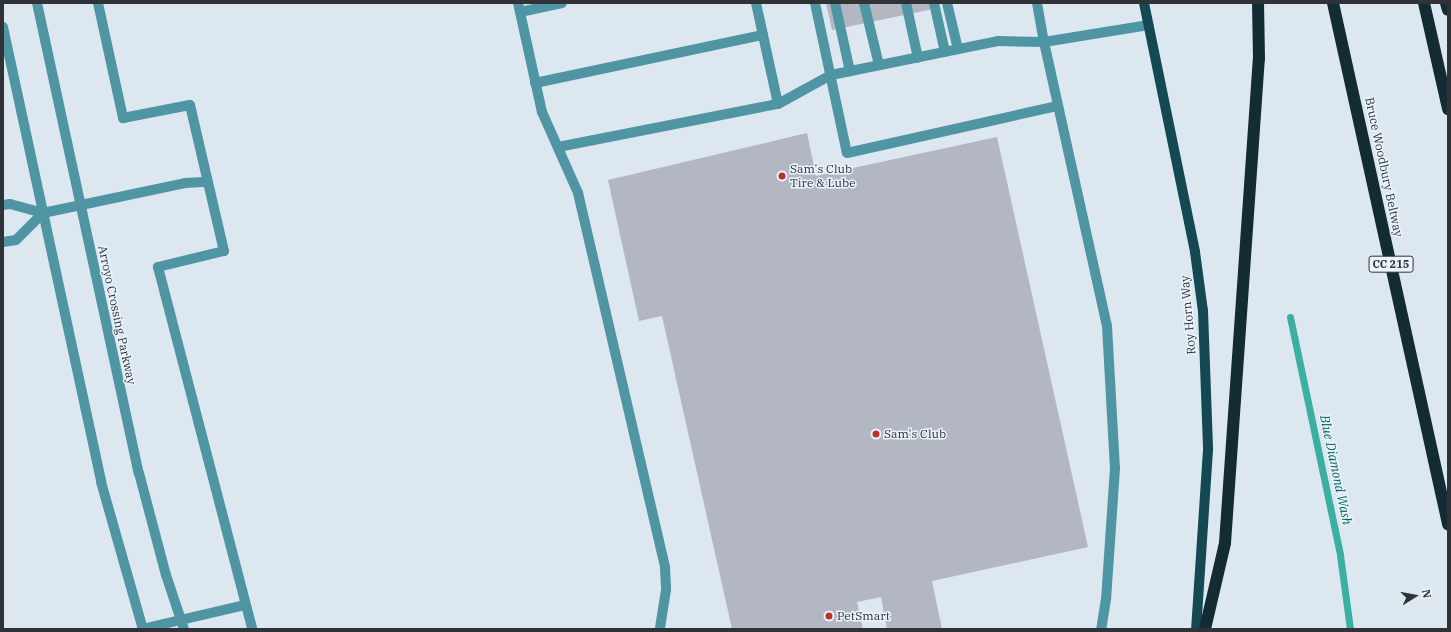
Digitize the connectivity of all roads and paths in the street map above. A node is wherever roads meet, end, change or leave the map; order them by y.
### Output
1 (37, 3) edge
2 (98, 3) edge
3 (562, 3) edge
4 (756, 3) edge
5 (815, 3) edge
6 (835, 3) edge
7 (864, 3) edge
8 (906, 3) edge
9 (934, 3) edge
10 (947, 3) edge
11 (1037, 3) edge
12 (1144, 3) edge
13 (1258, 3) edge
14 (1333, 3) edge
15 (1424, 3) edge
16 (1446, 3) edge
17 (519, 7) edge
18 (1448, 10) edge
19 (1149, 25) junction
20 (3, 27) edge
21 (763, 35) junction
22 (1044, 42) junction
23 (958, 49) junction
24 (945, 52) junction
25 (918, 58) junction
26 (879, 65) junction
27 (850, 71) junction
28 (831, 75) junction
29 (535, 83) junction
30 (778, 104) junction
31 (1058, 106) junction
32 (1448, 110) edge
33 (558, 147) junction
34 (207, 182) junction
35 (3, 205) edge
36 (80, 206) junction
37 (42, 214) junction
38 (3, 242) edge
39 (1448, 524) edge
40 (244, 605) junction
41 (183, 625) edge
42 (143, 629) edge
43 (252, 629) edge
44 (660, 629) edge
45 (1101, 629) edge
46 (1196, 629) edge
47 (1205, 629) edge

1 - 36 street, Arroyo Crossing Parkway
2 - 34 street
3 - 17 street
4 - 21 street
5 - 28 street
6 - 27 street
7 - 26 street
8 - 25 street
9 - 24 street
10 - 23 street
11 - 22 street
12 - 19 main road, Roy Horn Way
13 - 47 highway
14 - 39 highway, Bruce Woodbury Beltway / CC 215
15 - 32 highway
16 - 18 highway
17 - 29 street
19 - 22 street
19 - 46 main road, Roy Horn Way
20 - 37 street
21 - 29 street
21 - 30 street
22 - 23 street
22 - 31 street
23 - 24 street
24 - 25 street
25 - 26 street
26 - 27 street
27 - 28 street
28 - 30 street
28 - 31 street
29 - 33 street
30 - 33 street
31 - 45 street
33 - 44 street
34 - 36 street
34 - 40 street
35 - 37 street
36 - 37 street
36 - 41 street, Arroyo Crossing Parkway
37 - 38 street
37 - 42 street
40 - 41 street
40 - 43 street
41 - 42 street

